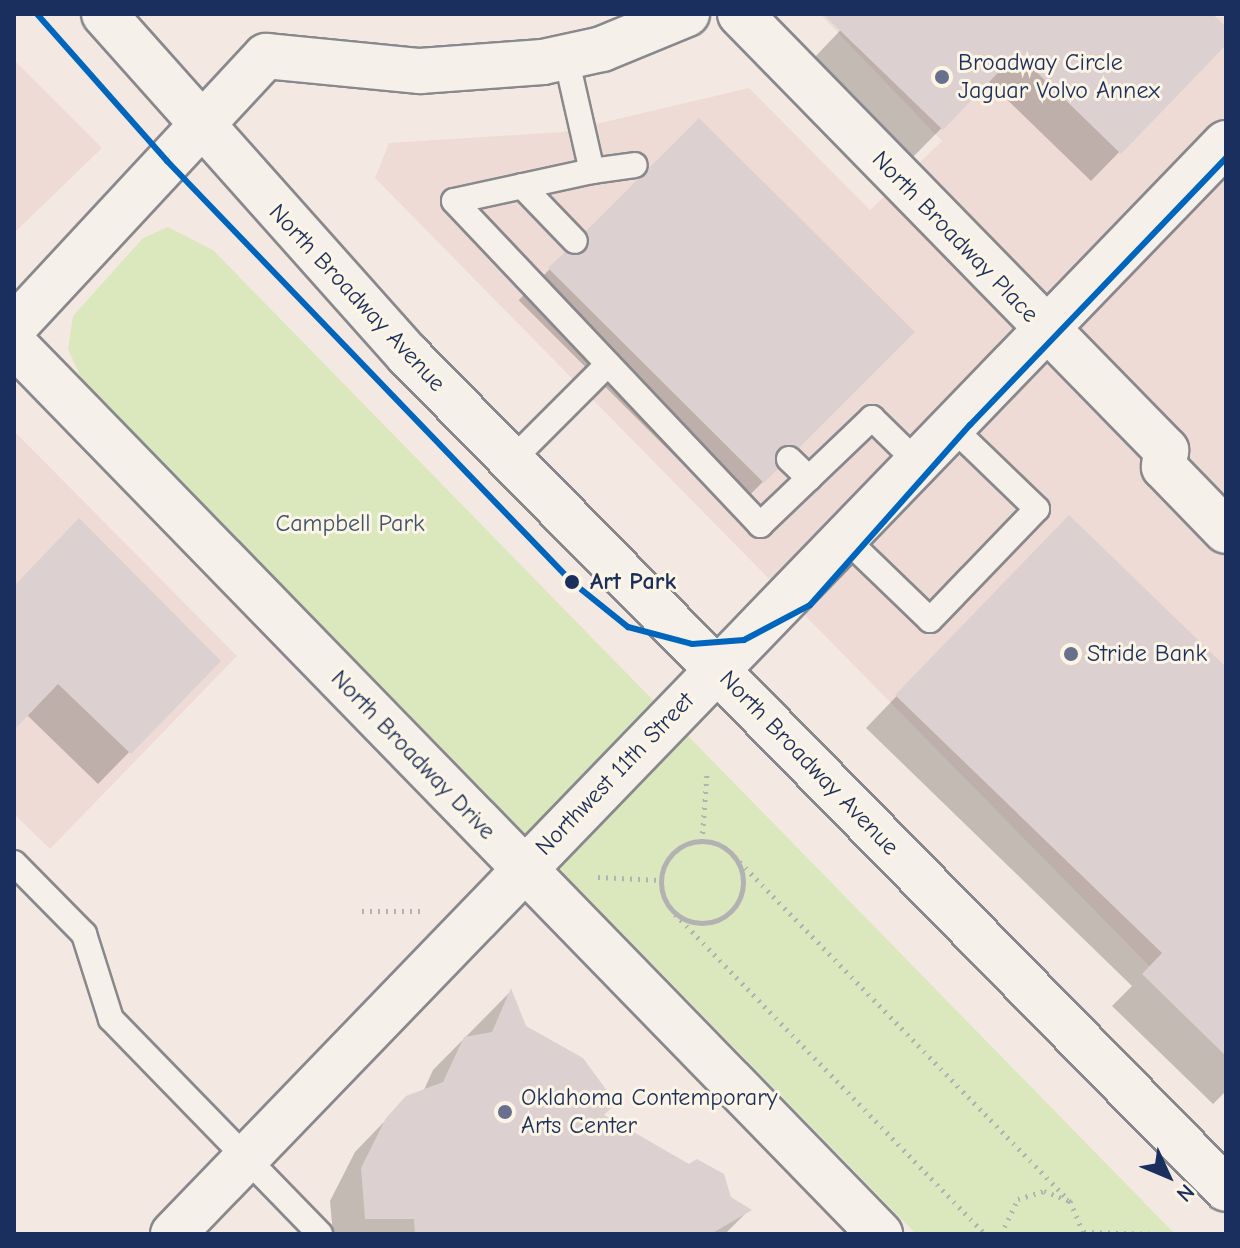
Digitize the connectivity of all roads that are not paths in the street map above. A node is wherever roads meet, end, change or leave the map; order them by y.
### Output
1 (104, 14) edge
2 (687, 14) edge
3 (740, 14) edge
4 (566, 57) junction
5 (200, 125) junction
6 (1226, 143) edge
7 (635, 165) dead end
8 (592, 171) junction
9 (522, 186) junction
10 (575, 241) dead end
11 (14, 327) edge
12 (1046, 330) junction
13 (14, 344) edge
14 (608, 364) junction
15 (952, 427) junction
16 (789, 459) dead end
17 (511, 461) junction
18 (918, 463) junction
19 (809, 478) junction
20 (1226, 531) edge
21 (845, 538) junction
22 (716, 668) junction
23 (524, 869) junction
24 (16, 871) edge
25 (245, 1159) junction
26 (1226, 1189) edge
27 (173, 1234) edge
28 (320, 1234) edge
29 (880, 1234) edge

1 - 5 street, North Broadway Avenue
2 - 4 street
3 - 12 street, North Broadway Place
4 - 5 street
4 - 8 lane
5 - 11 street
5 - 17 street, North Broadway Avenue
6 - 12 street, Northwest 11th Street
7 - 8 lane
8 - 9 lane
9 - 10 lane
9 - 14 lane
12 - 15 street, Northwest 11th Street
12 - 20 street, North Broadway Place
13 - 23 street, North Broadway Drive
14 - 17 lane
14 - 19 lane
15 - 18 street, Northwest 11th Street
15 - 21 lane
16 - 19 lane
17 - 22 street, North Broadway Avenue
18 - 19 lane
18 - 21 street, Northwest 11th Street
21 - 22 street, Northwest 11th Street
22 - 23 street, Northwest 11th Street
22 - 26 street, North Broadway Avenue
23 - 25 street, Northwest 11th Street
23 - 29 street, North Broadway Drive
24 - 25 lane
25 - 27 street, Northwest 11th Street
25 - 28 lane

